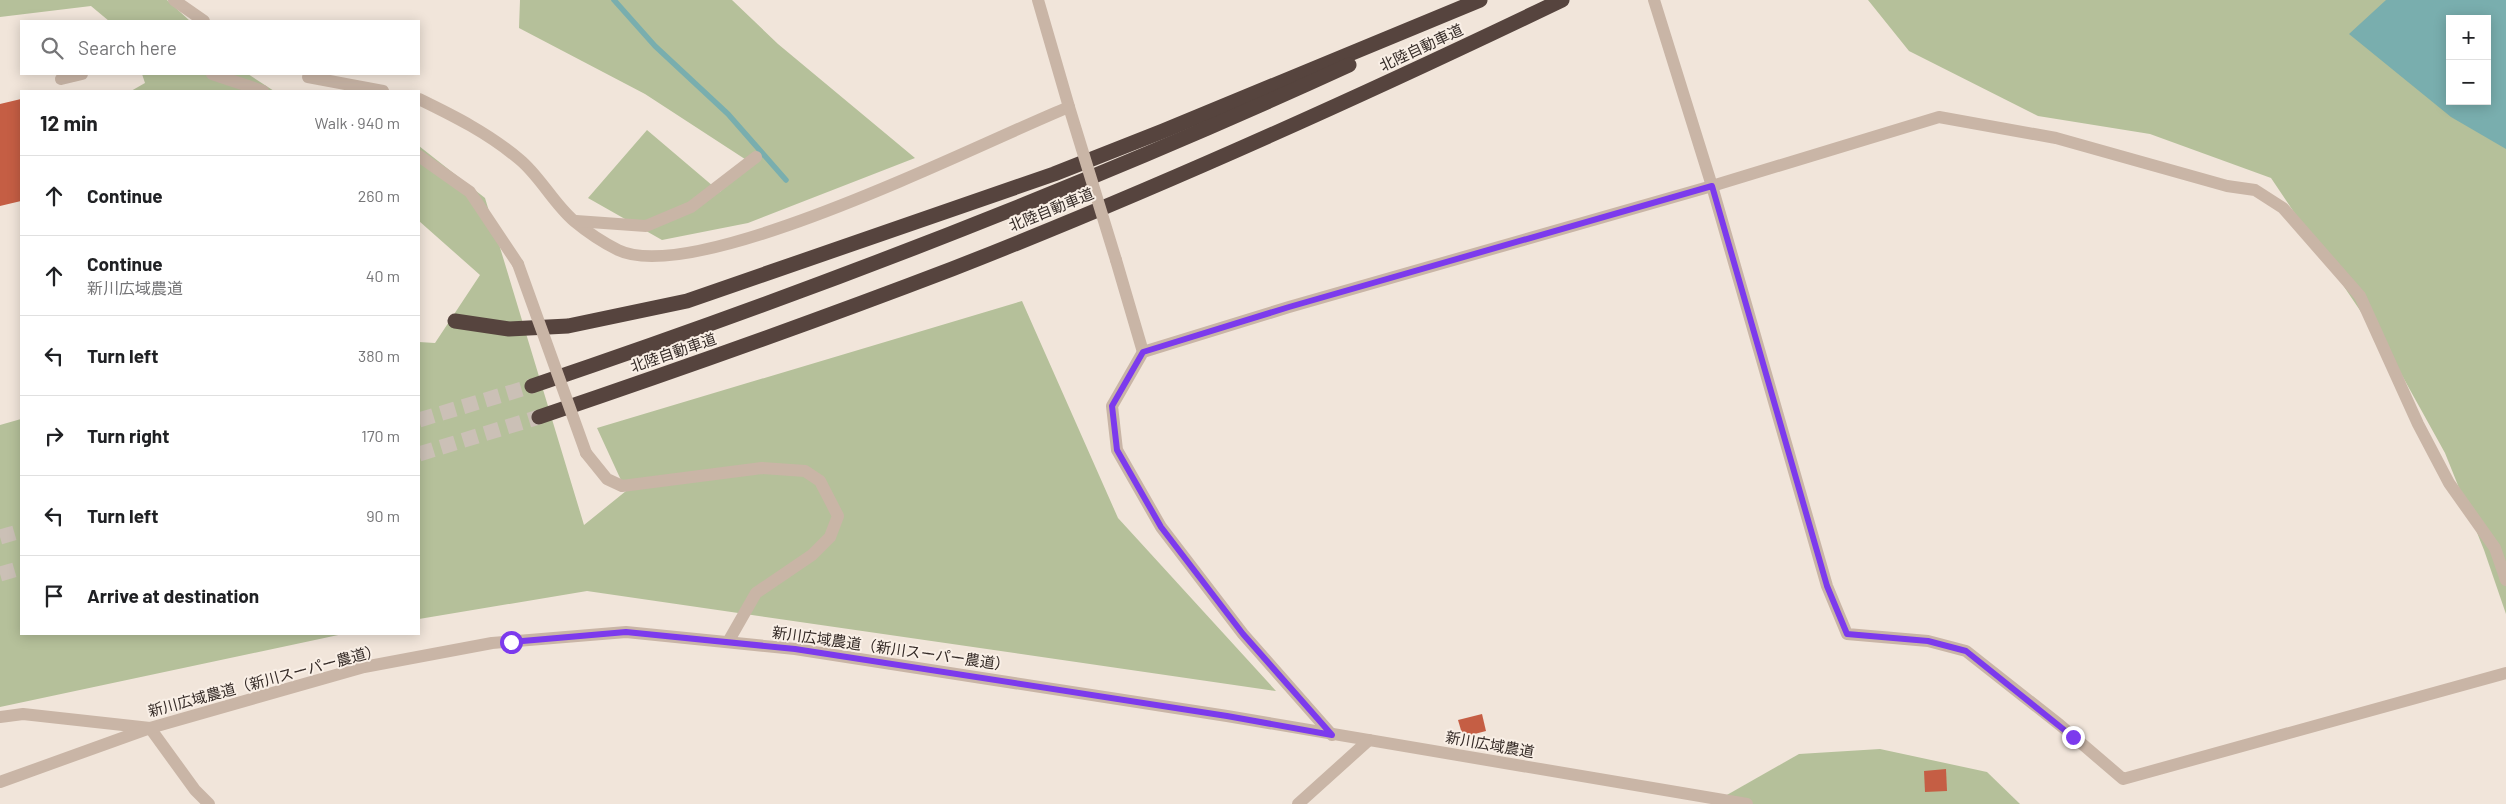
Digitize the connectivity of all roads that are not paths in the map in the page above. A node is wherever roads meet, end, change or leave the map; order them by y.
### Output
1 (174, 0) edge
2 (1038, 0) edge
3 (1480, 0) edge
4 (1488, 0) edge
5 (1562, 0) edge
6 (1654, 0) edge
7 (203, 20) edge
8 (78, 75) edge
9 (215, 75) edge
10 (304, 76) edge
11 (61, 79) dead end
12 (259, 90) edge
13 (325, 90) edge
14 (378, 90) edge
15 (420, 99) edge
16 (1069, 108) junction
17 (420, 157) edge
18 (756, 157) dead end
19 (1712, 186) junction
20 (574, 221) junction
21 (455, 322) dead end
22 (1143, 352) junction
23 (532, 386) tunnel mouth
24 (539, 417) tunnel mouth
25 (2506, 580) edge
26 (728, 642) junction
27 (2506, 673) edge
28 (1227, 716) joint
29 (0, 717) edge
30 (150, 728) junction
31 (1332, 735) junction
32 (1369, 740) junction
33 (0, 782) edge
34 (209, 804) edge
35 (1298, 804) edge
36 (1747, 804) edge

1 - 7 street
2 - 16 street
3 - 21 highway
4 - 23 highway, 北陸自動車道
5 - 24 highway, 北陸自動車道
6 - 19 street
8 - 11 street
9 - 12 street
10 - 13 street
10 - 14 street
15 - 20 street
16 - 20 street
16 - 22 street, bridge
17 - 26 street, bridge
18 - 20 street
19 - 22 street
19 - 25 street
19 - 27 street
22 - 31 street
26 - 28 street, 新川広域農道（新川スーパー農道）
26 - 30 street, 新川広域農道（新川スーパー農道）
28 - 31 street, 新川広域農道
29 - 30 street
30 - 33 street, 新川広域農道（新川スーパー農道）
30 - 34 street
31 - 32 street, 新川広域農道
32 - 35 street
32 - 36 street, 新川広域農道

